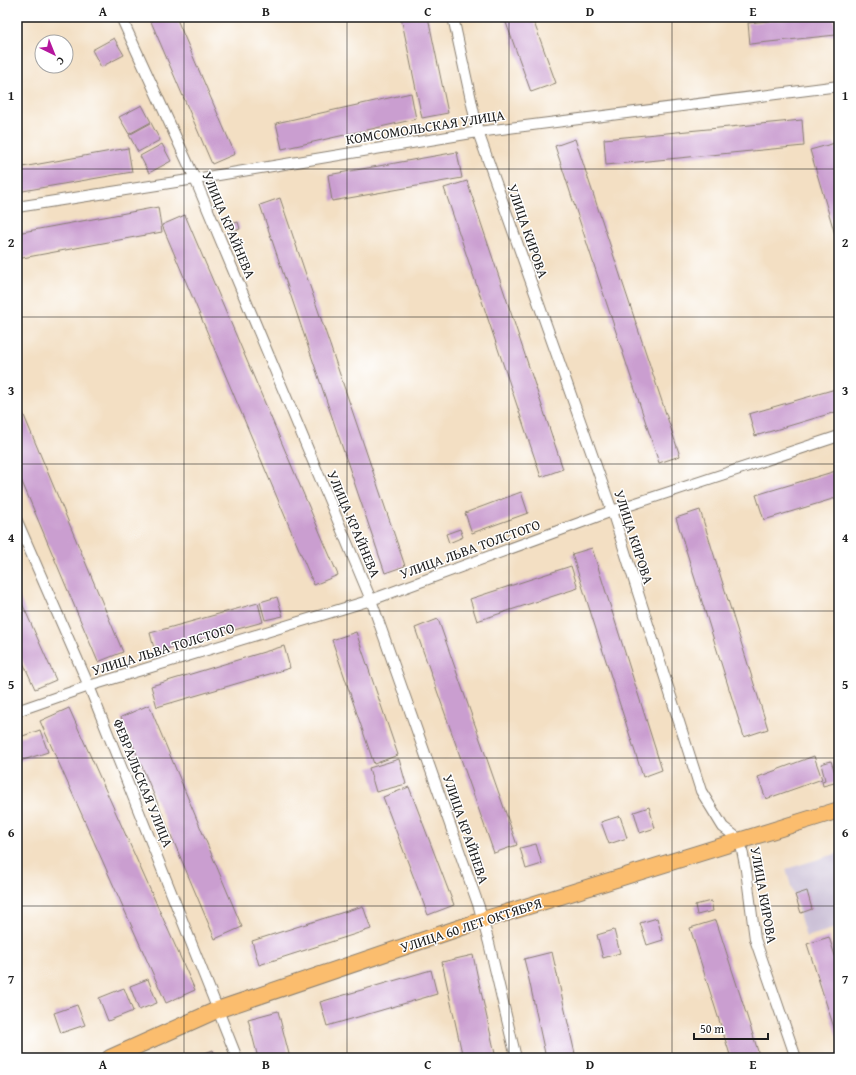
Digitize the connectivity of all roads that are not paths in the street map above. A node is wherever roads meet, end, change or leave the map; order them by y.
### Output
1 (121, 17) edge
2 (453, 17) edge
3 (839, 86) edge
4 (478, 132) junction
5 (195, 179) junction
6 (17, 207) edge
7 (839, 436) edge
8 (612, 511) junction
9 (17, 521) edge
10 (371, 600) junction
11 (89, 686) junction
12 (17, 711) edge
13 (839, 810) edge
14 (740, 840) junction
15 (483, 920) junction
16 (217, 1010) junction
17 (110, 1058) edge
18 (237, 1058) edge
19 (516, 1058) edge
20 (796, 1058) edge

1 - 5 street, УЛИЦА КРАЙНЕВА
2 - 4 street, УЛИЦА КИРОВА
3 - 4 street, КОМСОМОЛЬСКАЯ УЛИЦА
4 - 5 street, КОМСОМОЛЬСКАЯ УЛИЦА
4 - 8 street, УЛИЦА КИРОВА
5 - 6 street, КОМСОМОЛЬСКАЯ УЛИЦА
5 - 10 street, УЛИЦА КРАЙНЕВА
7 - 8 street, УЛИЦА ЛЬВА ТОЛСТОГО
8 - 10 street, УЛИЦА ЛЬВА ТОЛСТОГО
8 - 14 street, УЛИЦА КИРОВА
9 - 11 street, ФЕВРАЛЬСКАЯ УЛИЦА
10 - 11 street, УЛИЦА ЛЬВА ТОЛСТОГО
10 - 15 street, УЛИЦА КРАЙНЕВА
11 - 12 street, УЛИЦА ЛЬВА ТОЛСТОГО
11 - 16 street, ФЕВРАЛЬСКАЯ УЛИЦА
13 - 14 main road, УЛИЦА 60 ЛЕТ ОКТЯБРЯ
14 - 15 main road, УЛИЦА 60 ЛЕТ ОКТЯБРЯ
14 - 20 street, УЛИЦА КИРОВА
15 - 16 main road, УЛИЦА 60 ЛЕТ ОКТЯБРЯ
15 - 19 street, УЛИЦА КРАЙНЕВА
16 - 17 main road, УЛИЦА 60 ЛЕТ ОКТЯБРЯ
16 - 18 street, ФЕВРАЛЬСКАЯ УЛИЦА

